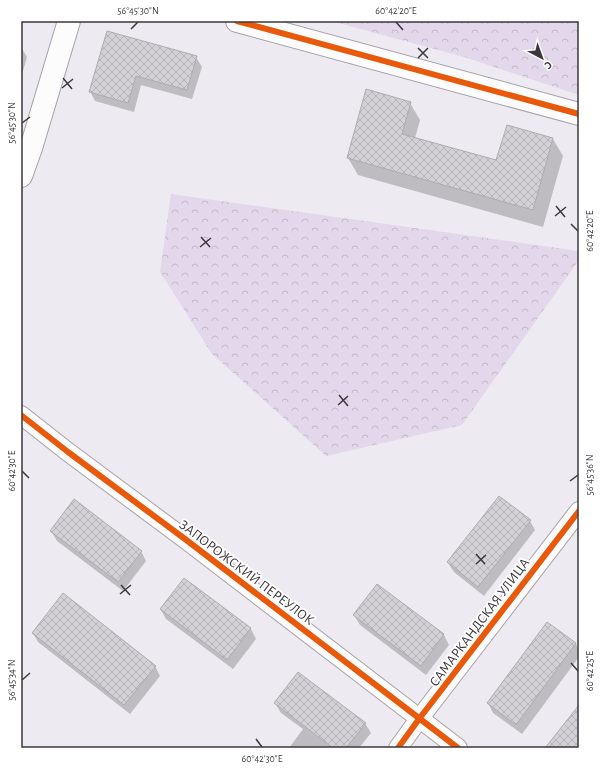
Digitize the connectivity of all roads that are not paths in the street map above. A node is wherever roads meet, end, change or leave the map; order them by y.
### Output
1 (69, 21) edge
2 (237, 21) edge
3 (579, 114) edge
4 (21, 176) edge
5 (21, 415) edge
6 (579, 511) edge
7 (420, 719) junction
8 (398, 748) edge
9 (458, 748) edge

1 - 4 street
2 - 3 street
5 - 7 street, ЗАПОРОЖСКИЙ ПЕРЕУЛОК
6 - 7 street, САМАРКАНДСКАЯ УЛИЦА
7 - 8 street, САМАРКАНДСКАЯ УЛИЦА
7 - 9 street, ЗАПОРОЖСКИЙ ПЕРЕУЛОК

